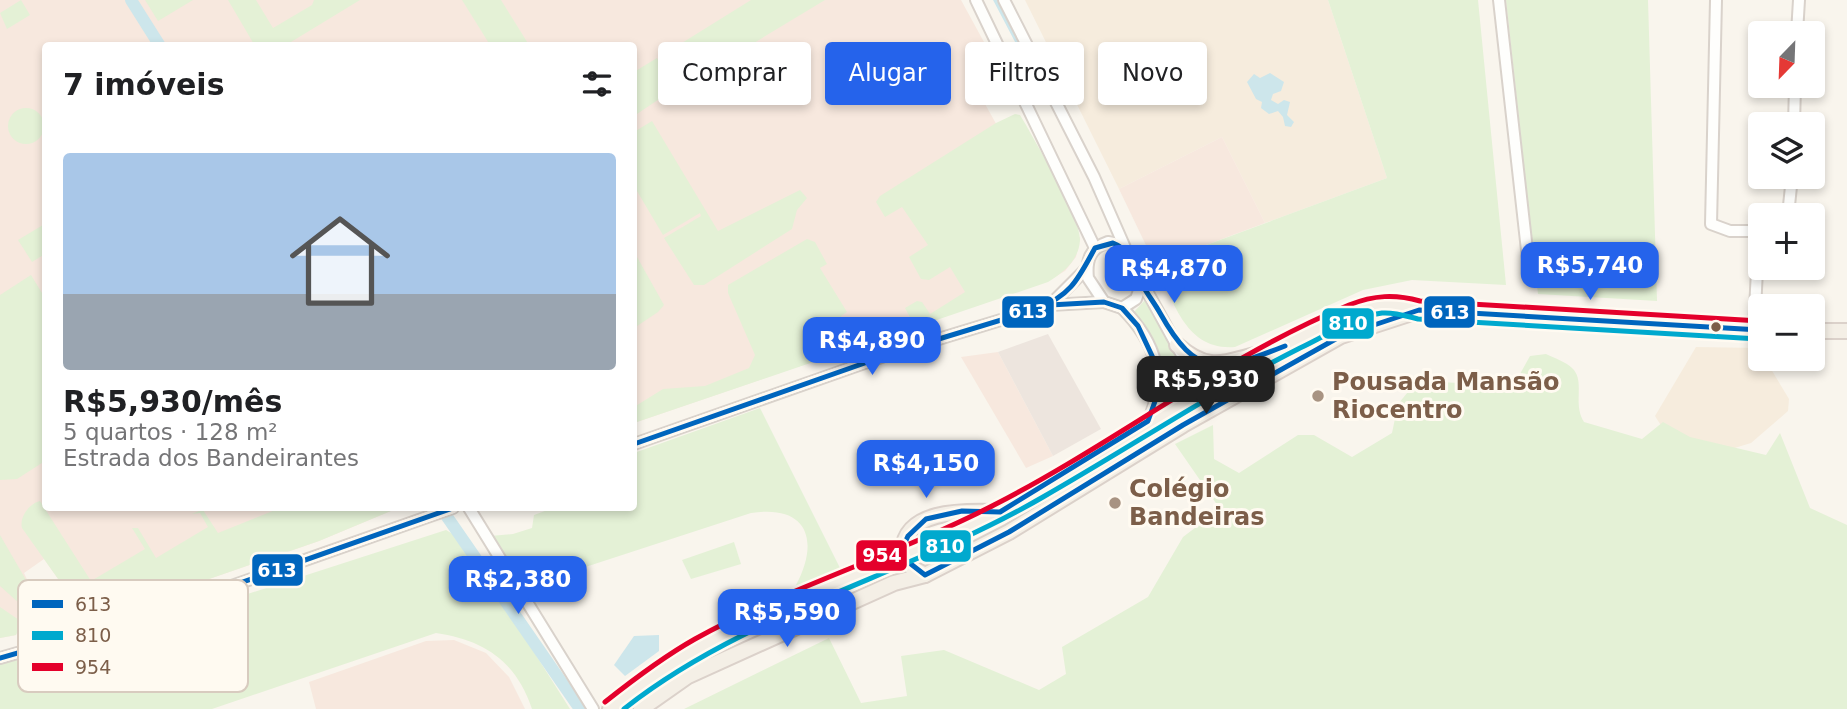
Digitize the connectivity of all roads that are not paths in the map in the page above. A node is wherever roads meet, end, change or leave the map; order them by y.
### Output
1 (976, 0) edge
2 (1004, 0) edge
3 (1499, 0) edge
4 (1716, 0) edge
5 (1799, 0) edge
6 (1798, 21) edge
7 (1748, 231) edge
8 (1095, 248) junction
9 (1126, 250) junction
10 (1087, 268) junction
11 (1530, 277) dead end
12 (1142, 282) junction
13 (1104, 302) junction
14 (1050, 305) junction
15 (1122, 308) junction
16 (1419, 310) junction
17 (1748, 329) edge
18 (1825, 331) edge
19 (1847, 331) edge
20 (1177, 345) junction
21 (1280, 348) junction
22 (1197, 393) junction
23 (1148, 421) junction
24 (1183, 425) junction
25 (637, 443) edge
26 (445, 511) edge
27 (471, 511) edge
28 (1000, 512) junction
29 (903, 556) junction
30 (925, 575) junction
31 (248, 580) edge
32 (18, 653) edge
33 (0, 658) edge
34 (593, 709) edge
35 (610, 709) edge
36 (641, 709) edge

1 - 8 street
2 - 9 street
3 - 11 street
4 - 7 street
5 - 6 street
8 - 9 street
8 - 10 street
9 - 12 street
10 - 13 street
10 - 14 street
12 - 15 street
12 - 20 street
13 - 14 street
13 - 15 street
14 - 25 street
15 - 23 street
16 - 17 main road
16 - 21 main road
16 - 24 main road
18 - 19 main road
20 - 21 main road
20 - 22 street
21 - 22 main road
22 - 23 main road
22 - 24 street
23 - 28 main road
24 - 30 main road
26 - 31 street
27 - 34 street
28 - 29 main road
28 - 29 main road
29 - 30 main road
29 - 35 main road
30 - 36 main road
32 - 33 street

